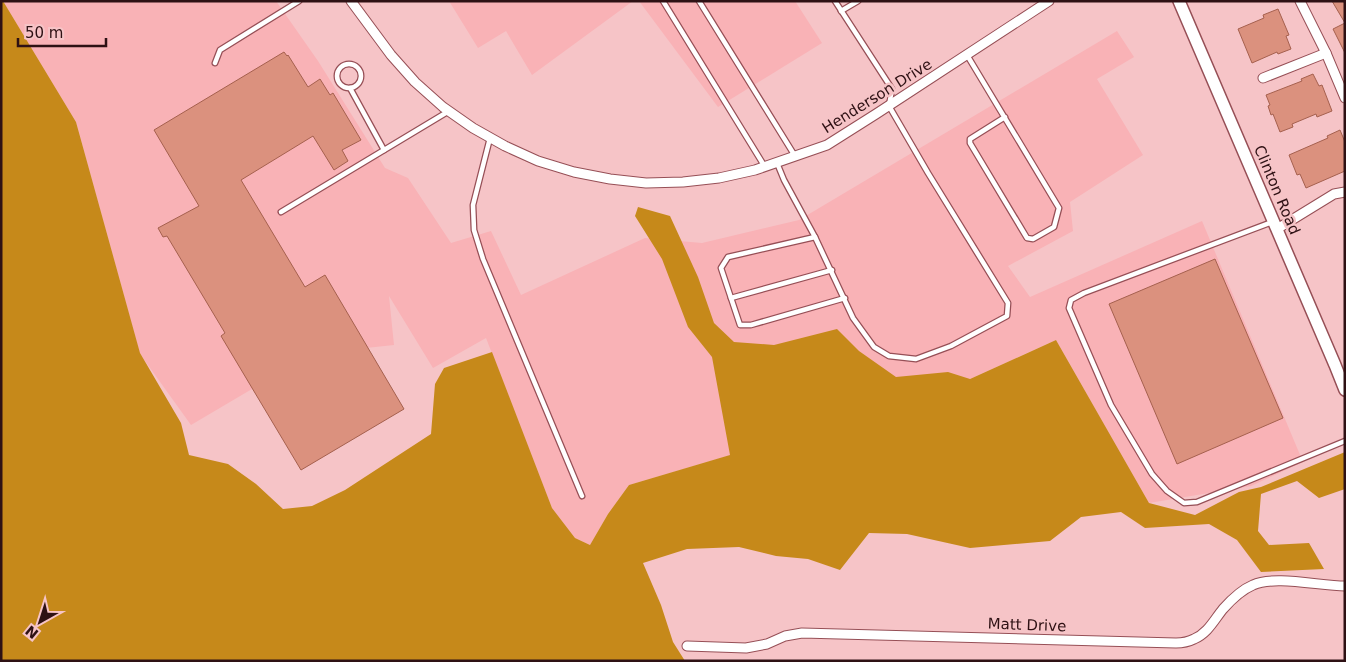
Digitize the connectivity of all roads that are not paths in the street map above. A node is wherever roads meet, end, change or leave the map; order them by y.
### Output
1 (299, 1) edge
2 (351, 1) edge
3 (663, 1) edge
4 (699, 1) edge
5 (835, 1) edge
6 (858, 1) edge
7 (1049, 1) edge
8 (1179, 1) edge
9 (1300, 1) edge
10 (841, 12) junction
11 (1326, 53) junction
12 (967, 55) junction
13 (215, 63) dead end
14 (1263, 78) dead end
15 (350, 88) junction
16 (1345, 98) edge
17 (889, 106) junction
18 (449, 111) junction
19 (1005, 117) junction
20 (490, 138) junction
21 (384, 150) junction
22 (795, 156) junction
23 (777, 162) junction
24 (765, 167) junction
25 (1345, 192) edge
26 (281, 212) dead end
27 (1275, 225) junction
28 (816, 237) junction
29 (832, 270) junction
30 (731, 298) junction
31 (845, 298) junction
32 (1345, 390) edge
33 (1345, 440) edge
34 (582, 496) dead end
35 (1345, 586) edge
36 (687, 646) dead end

1 - 13 lane
2 - 18 street, Henderson Drive
3 - 24 lane
4 - 22 lane
5 - 10 lane
6 - 10 lane
7 - 12 street, Henderson Drive
8 - 27 street, Clinton Road
9 - 11 street
10 - 17 lane
11 - 14 street
11 - 16 street
12 - 17 street, Henderson Drive
12 - 19 lane
15 - 15 lane
15 - 21 lane
17 - 22 street, Henderson Drive
17 - 31 lane
18 - 20 street, Henderson Drive
18 - 21 lane
19 - 19 lane
20 - 24 street, Henderson Drive
20 - 34 lane
21 - 26 lane
22 - 23 street, Henderson Drive
23 - 24 street, Henderson Drive
23 - 28 lane
25 - 27 street
27 - 32 street, Clinton Road
27 - 33 lane
28 - 29 lane
28 - 30 lane
29 - 30 lane
29 - 31 lane
30 - 31 lane
35 - 36 street, Matt Drive

